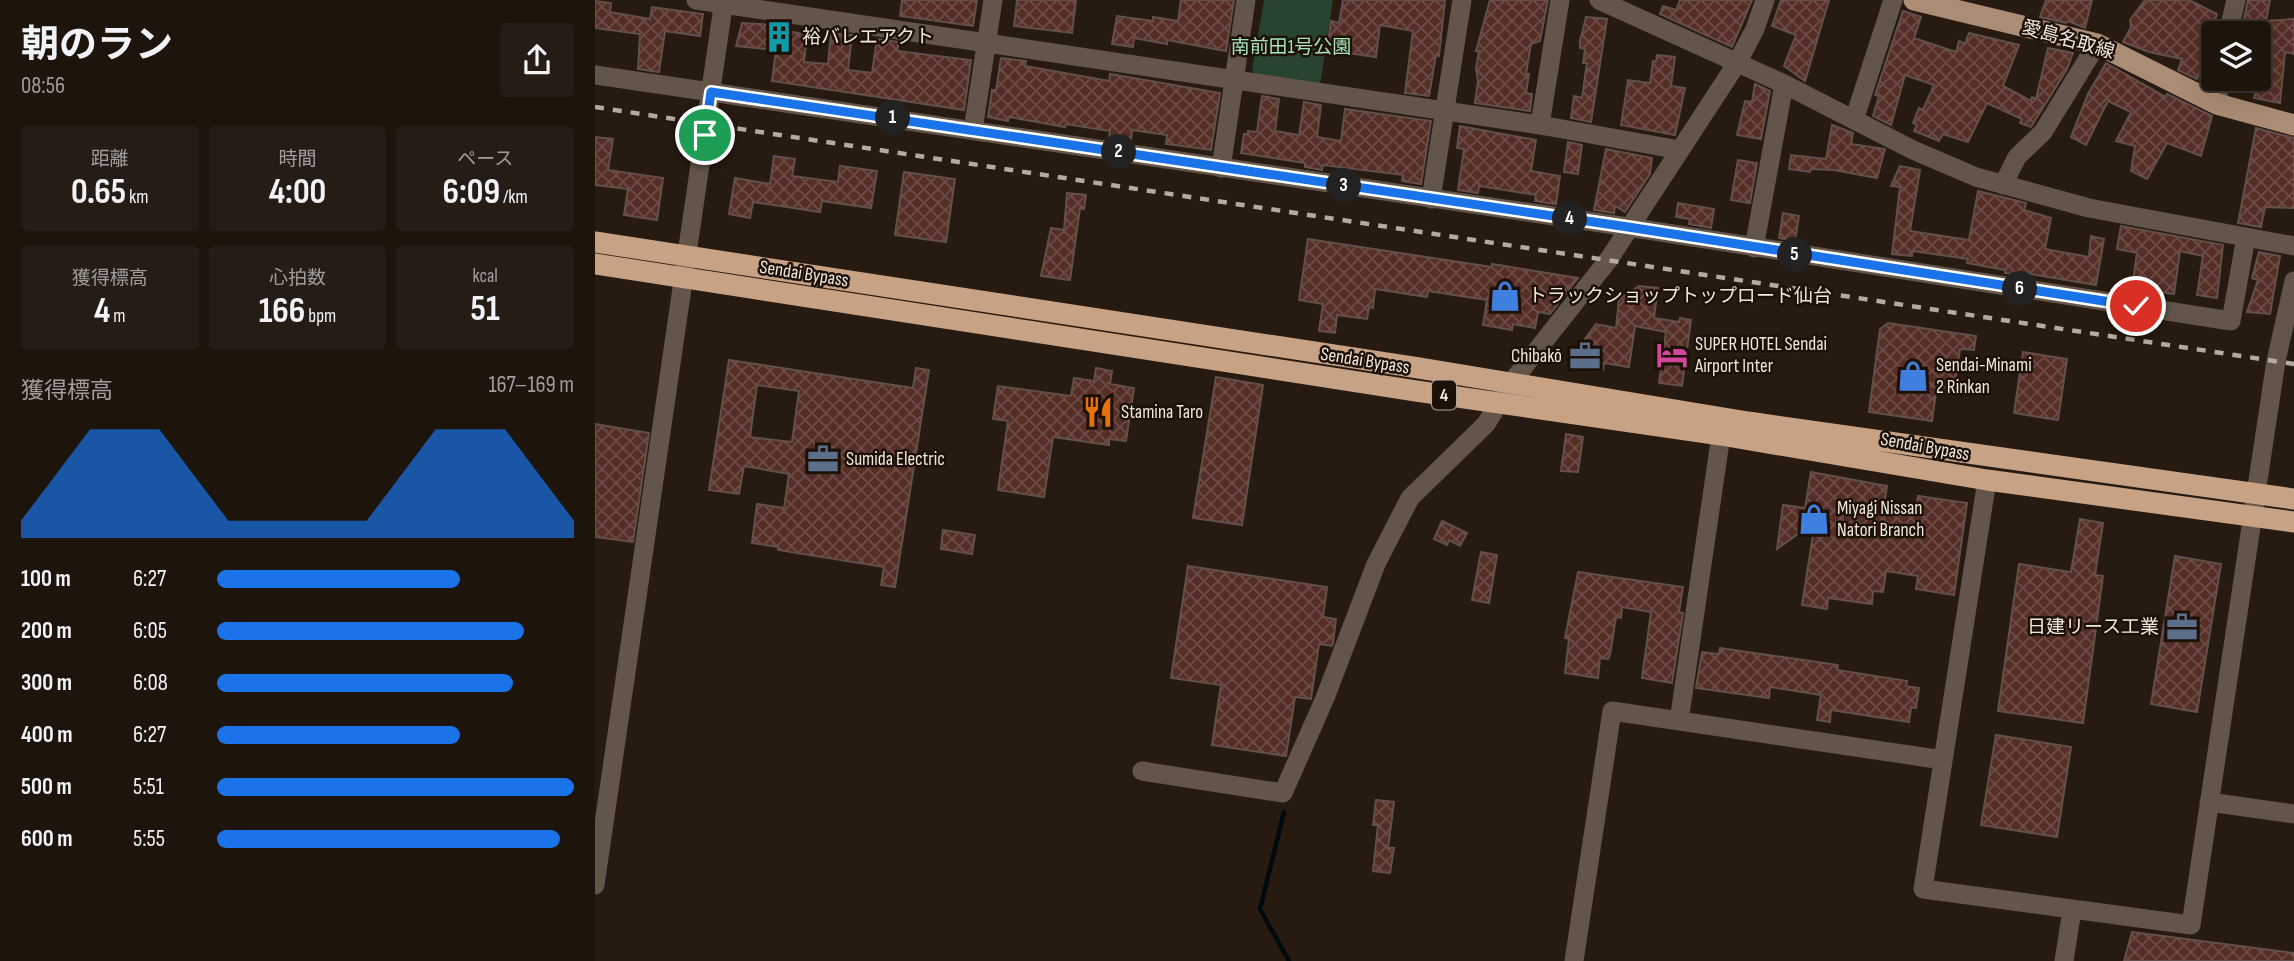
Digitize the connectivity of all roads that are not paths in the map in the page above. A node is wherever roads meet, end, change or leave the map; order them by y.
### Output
1 (696, 0) edge
2 (993, 0) edge
3 (1246, 0) edge
4 (1462, 0) edge
5 (1560, 0) edge
6 (1599, 0) edge
7 (1765, 0) edge
8 (1893, 0) edge
9 (1914, 0) edge
10 (2236, 0) edge
11 (723, 2) edge
12 (1958, 6) edge
13 (2231, 21) edge
14 (987, 41) junction
15 (2097, 44) junction
16 (1737, 63) junction
17 (595, 75) edge
18 (1235, 79) junction
19 (1784, 84) junction
20 (2219, 91) edge
21 (711, 92) junction
22 (2217, 104) junction
23 (1445, 112) junction
24 (1854, 120) junction
25 (1540, 125) junction
26 (2294, 125) edge
27 (973, 130) junction
28 (1680, 150) junction
29 (1221, 167) junction
30 (2003, 185) junction
31 (1431, 198) junction
32 (1628, 227) junction
33 (2246, 237) junction
34 (595, 242) edge
35 (2294, 246) edge
36 (1754, 248) junction
37 (686, 255) junction
38 (595, 264) edge
39 (683, 279) junction
40 (2294, 281) edge
41 (1511, 383) junction
42 (1501, 402) junction
43 (1721, 435) junction
44 (1987, 480) junction
45 (2255, 493) junction
46 (2294, 499) edge
47 (2252, 516) junction
48 (2294, 522) edge
49 (1679, 721) junction
50 (1943, 760) junction
51 (1142, 771) dead end
52 (2209, 802) junction
53 (2294, 814) edge
54 (595, 885) edge
55 (2072, 910) junction
56 (1574, 961) edge
57 (2064, 961) edge

1 - 11 street
2 - 14 street
3 - 18 street
4 - 23 street
5 - 25 street
6 - 16 street
7 - 16 street
8 - 24 street
9 - 12 main road, 愛島名取線
10 - 13 street
11 - 14 street
11 - 21 street
12 - 15 main road, 愛島名取線
14 - 18 street
14 - 27 street
15 - 22 main road, 愛島名取線
15 - 30 street
16 - 19 street
16 - 28 street
17 - 21 street
18 - 23 street
18 - 29 street
19 - 24 street
19 - 36 street
20 - 22 street
21 - 27 street
21 - 37 street
22 - 26 main road, 愛島名取線
23 - 25 street
23 - 31 street
24 - 30 street
25 - 28 street
27 - 29 street
28 - 32 street
29 - 31 street
30 - 33 street
31 - 32 street
32 - 36 street
32 - 41 street
33 - 35 street
33 - 36 street
34 - 37 highway, Sendai Bypass / 4
37 - 39 street
37 - 41 highway, Sendai Bypass / 4
38 - 39 highway, Sendai Bypass / 4
39 - 42 highway, Sendai Bypass / 4
39 - 54 street
40 - 45 street
41 - 42 street
41 - 45 highway, Sendai Bypass / 4
42 - 43 highway, Sendai Bypass / 4
42 - 51 street
43 - 44 highway, Sendai Bypass / 4
43 - 49 street
44 - 47 highway, Sendai Bypass / 4
44 - 50 street
45 - 46 highway, Sendai Bypass / 4
45 - 47 street
47 - 48 highway, Sendai Bypass / 4
47 - 52 street
49 - 50 street
49 - 56 street
50 - 55 street
52 - 53 street
52 - 55 street
55 - 57 street

